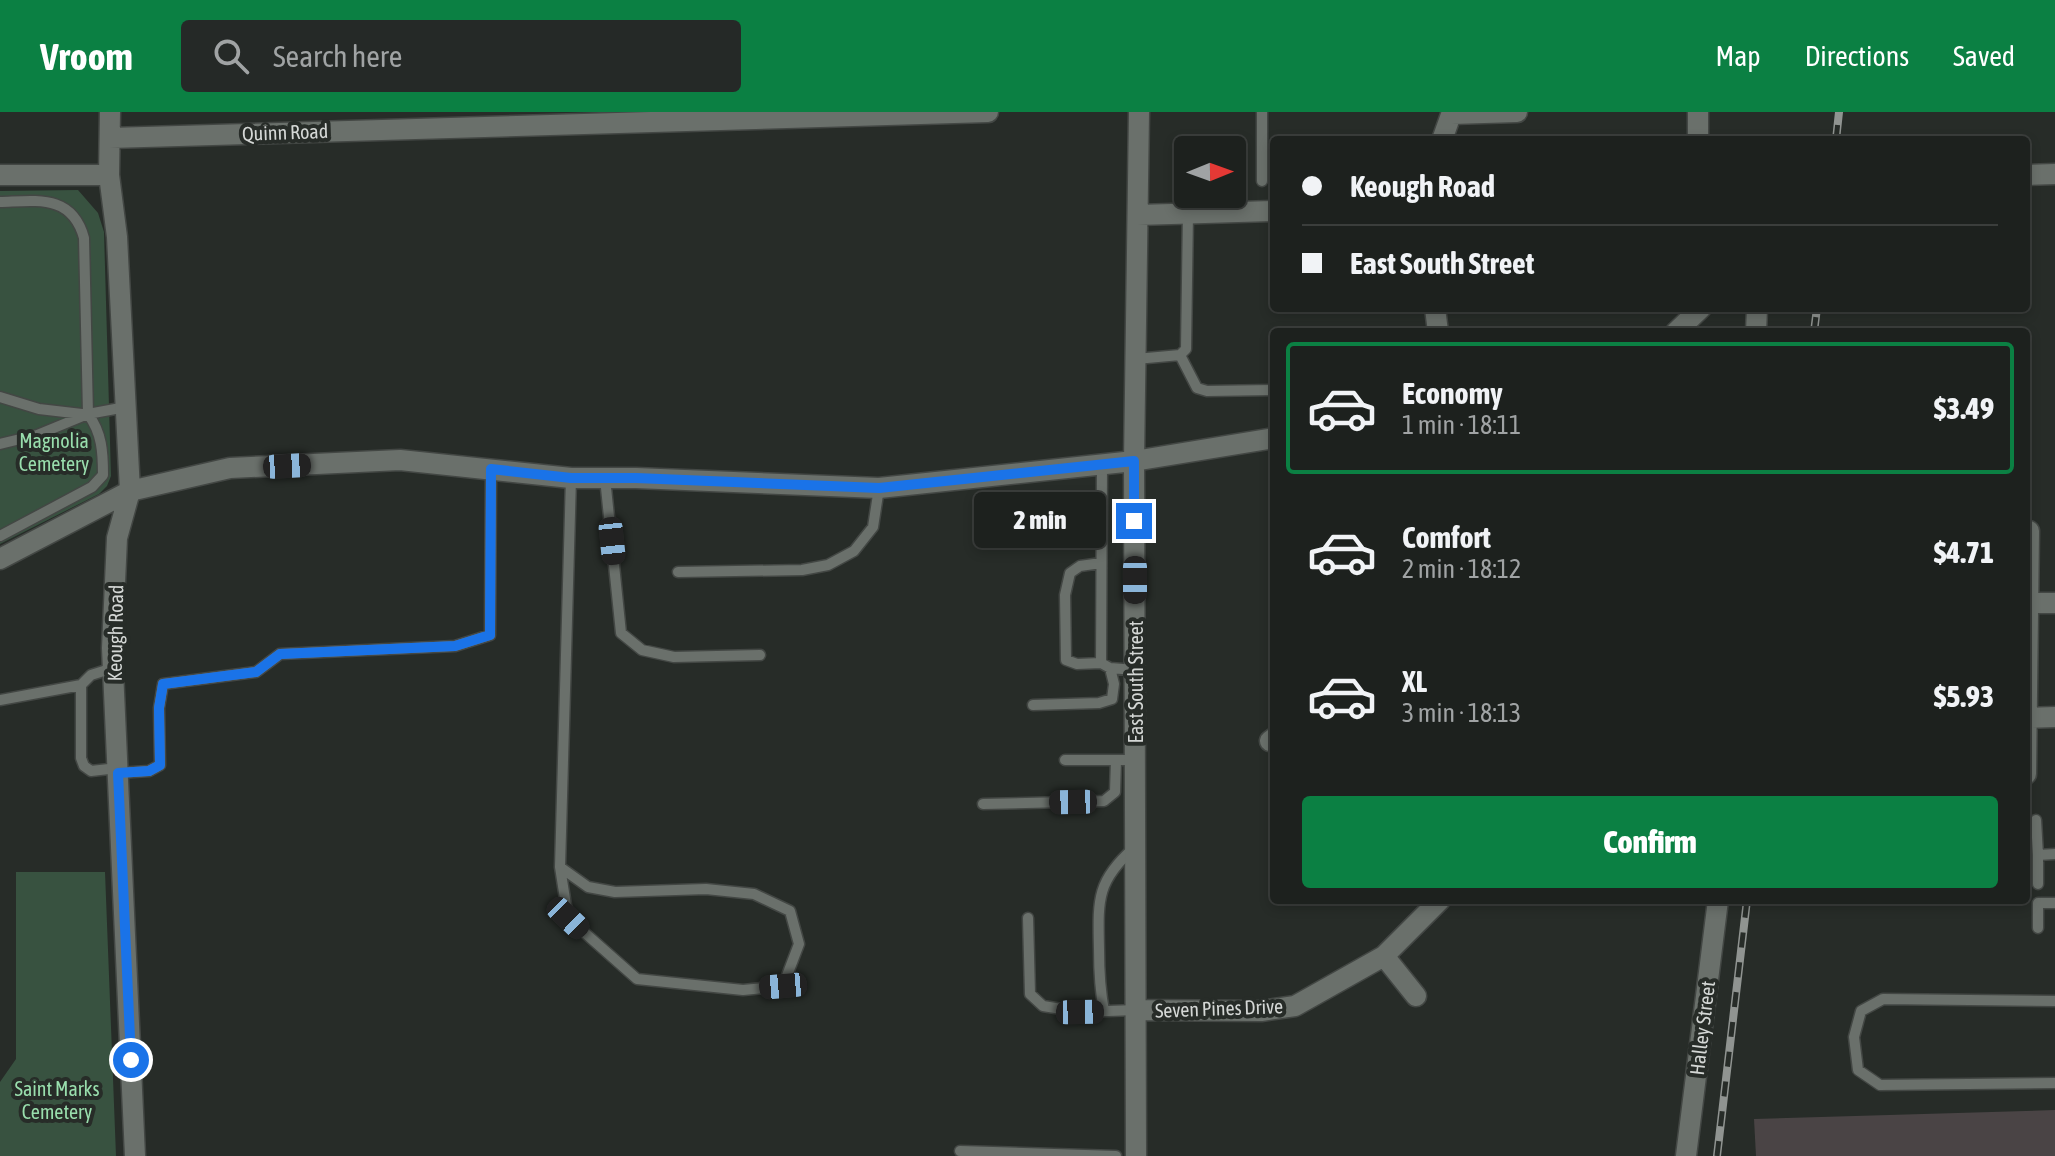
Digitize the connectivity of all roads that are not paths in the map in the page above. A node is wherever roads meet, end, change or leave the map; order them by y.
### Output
1 (110, 112) edge
2 (988, 112) edge
3 (1139, 112) edge
4 (1262, 112) edge
5 (1517, 112) edge
6 (1698, 112) edge
7 (1452, 113) edge
8 (1443, 136) edge
9 (1698, 136) edge
10 (110, 138) junction
11 (2055, 174) edge
12 (0, 175) edge
13 (109, 175) junction
14 (2030, 175) edge
15 (1262, 181) dead end
16 (0, 202) edge
17 (1270, 211) edge
18 (1188, 213) junction
19 (1138, 215) junction
20 (1697, 312) edge
21 (1680, 328) edge
22 (1180, 355) junction
23 (1136, 359) junction
24 (1270, 390) edge
25 (0, 397) edge
26 (126, 407) junction
27 (88, 414) junction
28 (1270, 439) edge
29 (0, 444) edge
30 (1134, 461) junction
31 (1102, 465) junction
32 (491, 469) junction
33 (571, 478) junction
34 (605, 478) junction
35 (879, 488) junction
36 (130, 491) junction
37 (0, 536) edge
38 (0, 559) edge
39 (1101, 563) junction
40 (678, 572) dead end
41 (2030, 603) edge
42 (2055, 603) edge
43 (760, 655) dead end
44 (1105, 666) junction
45 (113, 668) junction
46 (1135, 670) junction
47 (81, 685) junction
48 (0, 700) edge
49 (1033, 705) dead end
50 (2055, 717) edge
51 (2030, 718) edge
52 (1065, 760) dead end
53 (1126, 760) junction
54 (118, 770) junction
55 (983, 804) dead end
56 (2036, 820) dead end
57 (1136, 846) junction
58 (2055, 854) edge
59 (2038, 855) junction
60 (560, 867) junction
61 (2038, 884) dead end
62 (2055, 903) edge
63 (1436, 904) edge
64 (1718, 904) edge
65 (1028, 918) dead end
66 (2038, 928) dead end
67 (1384, 956) junction
68 (1416, 996) dead end
69 (2055, 1001) edge
70 (1136, 1010) junction
71 (1104, 1011) junction
72 (2055, 1083) edge
73 (960, 1151) dead end
74 (135, 1156) edge
75 (1116, 1156) edge
76 (1136, 1156) edge
77 (1686, 1156) edge

1 - 10 street, Keough Road
2 - 10 street, Quinn Road
3 - 19 street, East South Street
4 - 15 lane
5 - 7 street
6 - 9 street
7 - 8 street
10 - 13 street, Keough Road
11 - 14 street
12 - 13 street
13 - 26 street, Keough Road
16 - 27 lane
17 - 18 street
18 - 19 street
18 - 22 lane
19 - 23 street, East South Street
20 - 21 street
22 - 23 lane
22 - 24 lane
23 - 30 street, East South Street
25 - 27 lane
26 - 27 lane
26 - 36 street, Keough Road
27 - 29 lane
27 - 37 lane
28 - 30 street
30 - 31 street
30 - 46 street, East South Street
31 - 35 street
31 - 39 lane
32 - 33 street
32 - 36 street
32 - 54 lane
33 - 34 street
33 - 60 lane
34 - 35 street
34 - 43 lane
35 - 40 lane
36 - 38 street
36 - 45 street, Keough Road
39 - 44 lane
39 - 44 lane
41 - 42 street
44 - 46 lane
44 - 49 lane
45 - 47 lane
45 - 54 street, Keough Road
46 - 53 street, East South Street
47 - 48 lane
47 - 54 lane
50 - 51 street
52 - 53 lane
53 - 55 lane
53 - 57 street, East South Street
54 - 74 street, Keough Road
56 - 59 lane
57 - 70 street, East South Street
57 - 71 lane
58 - 59 lane
59 - 61 lane
60 - 60 lane
62 - 66 lane
63 - 67 street, Seven Pines Drive
64 - 77 street, Halley Street
65 - 71 lane
67 - 68 street
67 - 70 street, Seven Pines Drive
69 - 72 lane
70 - 71 lane
70 - 76 street, East South Street
73 - 75 lane

